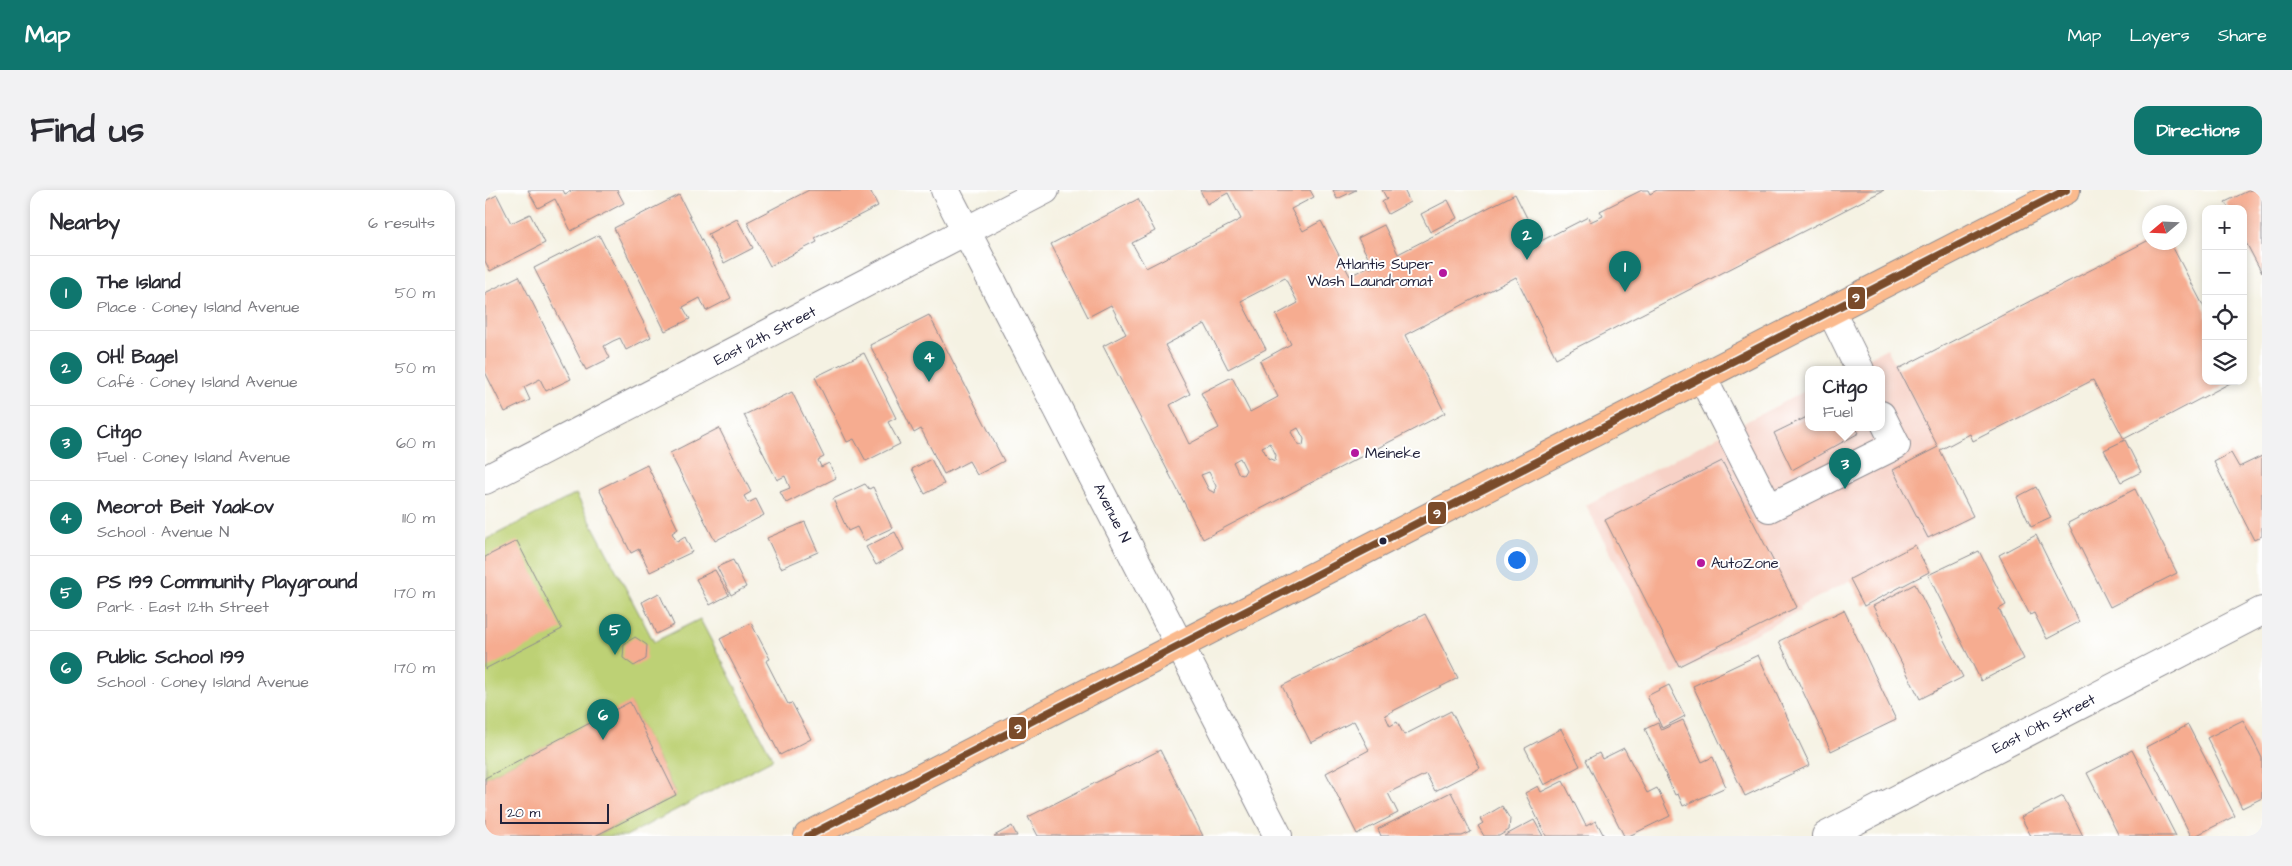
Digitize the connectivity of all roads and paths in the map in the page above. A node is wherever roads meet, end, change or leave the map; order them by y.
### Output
1 (945, 190) edge
2 (1045, 190) edge
3 (2066, 190) edge
4 (967, 232) junction
5 (1831, 311) junction
6 (1858, 366) edge
7 (1702, 377) junction
8 (1885, 423) edge
9 (485, 480) edge
10 (2262, 611) edge
11 (1180, 645) junction
12 (808, 836) edge
13 (1278, 836) edge
14 (1825, 836) edge

1 - 4 street, Avenue N
2 - 4 street, East 12th Street
3 - 5 main road
4 - 9 street, East 12th Street
4 - 11 street, Avenue N
5 - 6 street
5 - 7 main road
7 - 8 street
7 - 11 main road
10 - 14 street, East 10th Street
11 - 12 main road
11 - 13 street, Avenue N

